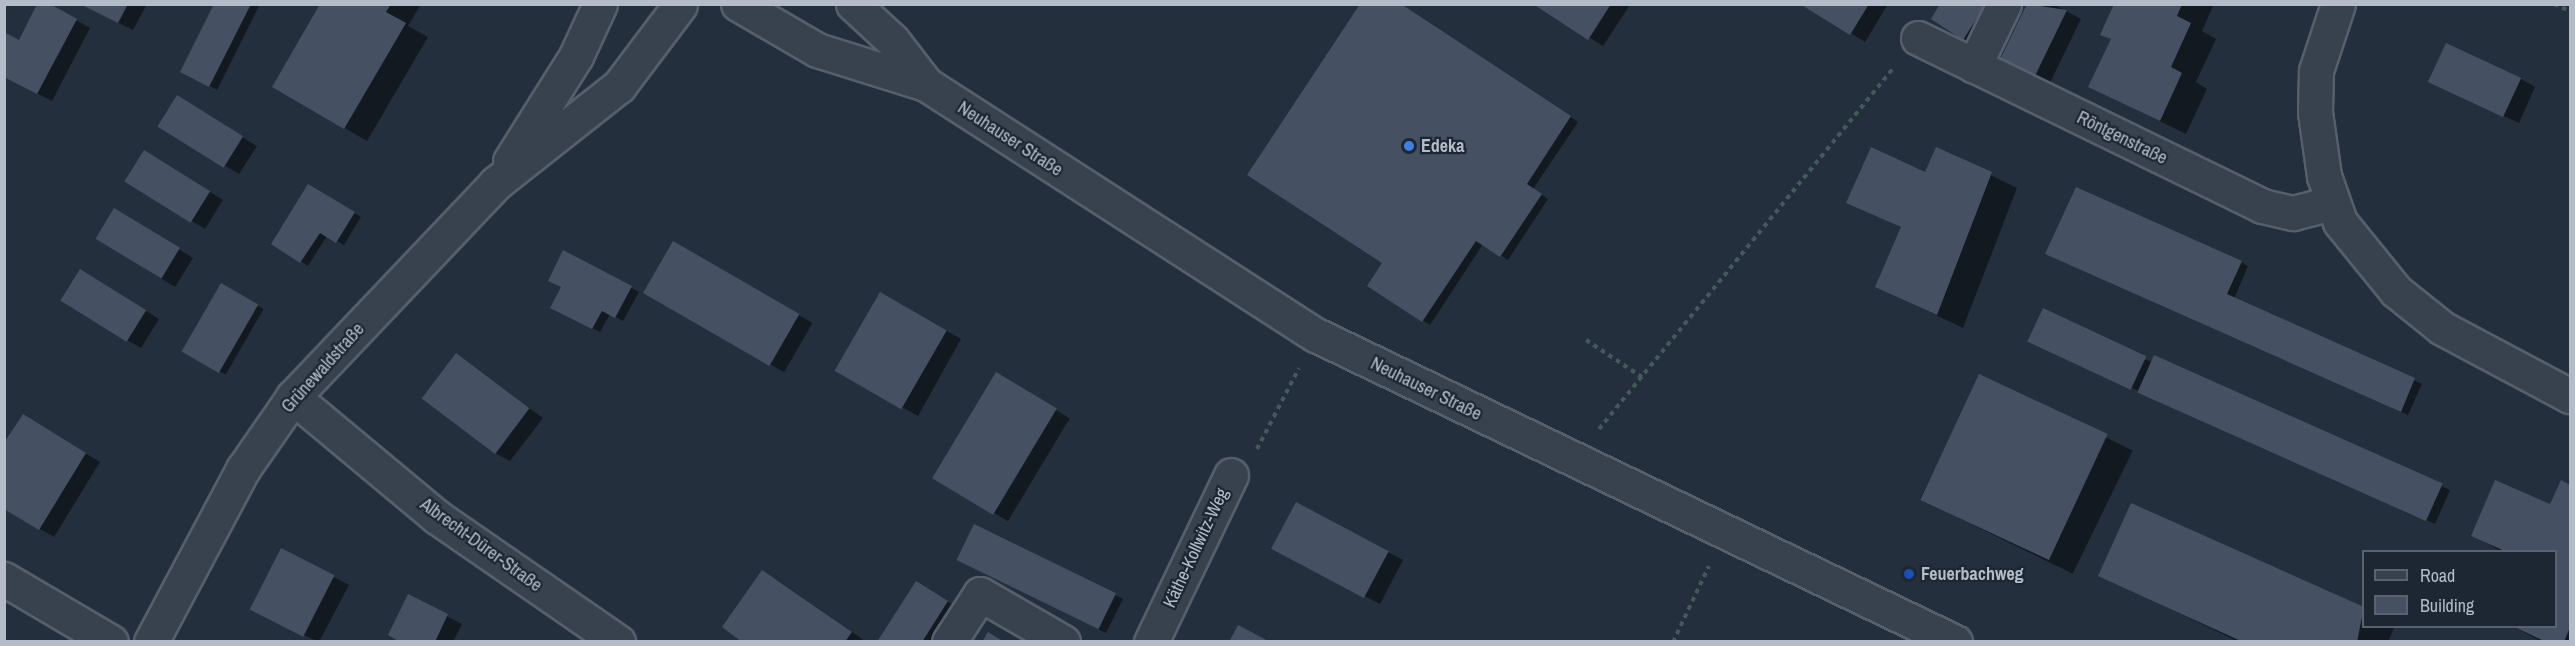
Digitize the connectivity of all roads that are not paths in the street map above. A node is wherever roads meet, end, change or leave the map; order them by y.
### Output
1 (600, 4) edge
2 (675, 4) edge
3 (688, 4) edge
4 (738, 4) edge
5 (853, 4) edge
6 (2004, 4) edge
7 (2338, 4) edge
8 (680, 5) edge
9 (1918, 38) road end
10 (1974, 66) junction
11 (926, 84) junction
12 (496, 183) junction
13 (2332, 202) junction
14 (2571, 396) edge
15 (293, 397) junction
16 (1231, 474) road end
17 (4, 579) edge
18 (111, 642) edge
19 (151, 642) edge
20 (618, 642) edge
21 (949, 642) edge
22 (1063, 642) edge
23 (1151, 642) edge
24 (1955, 642) edge

1 - 12 street, Grünewaldstraße
2 - 8 street
3 - 8 street
4 - 11 street, Neuhauser Straße
5 - 11 street, Neuhauser Straße
6 - 10 street
7 - 13 street
8 - 12 street, Grünewaldstraße
9 - 10 street, Röntgenstraße
10 - 13 street, Röntgenstraße
11 - 24 street, Neuhauser Straße
12 - 15 street, Grünewaldstraße
13 - 14 street
15 - 19 street, Grünewaldstraße
15 - 20 street, Albrecht-Dürer-Straße
16 - 23 street, Käthe-Kollwitz-Weg
17 - 18 street
21 - 22 street

